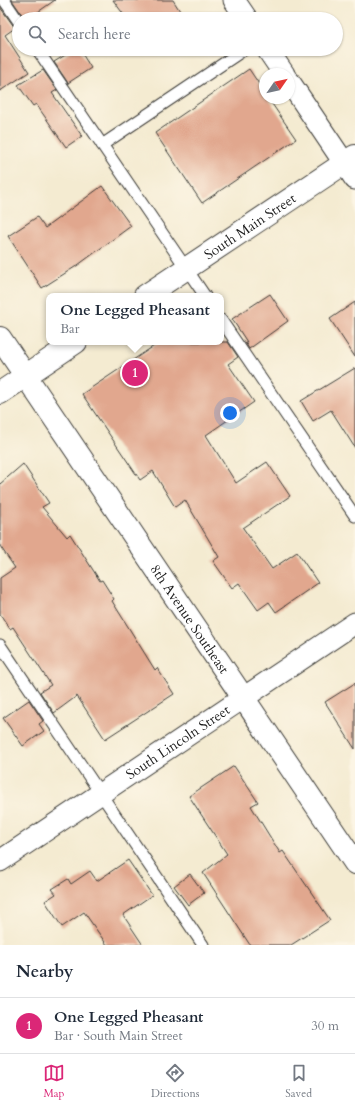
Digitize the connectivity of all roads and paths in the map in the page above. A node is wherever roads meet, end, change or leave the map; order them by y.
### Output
1 (4, 0) edge
2 (234, 0) edge
3 (12, 12) edge
4 (242, 12) edge
5 (42, 56) edge
6 (235, 56) edge
7 (272, 56) edge
8 (280, 68) edge
9 (295, 89) edge
10 (102, 145) junction
11 (351, 166) edge
12 (186, 269) junction
13 (150, 293) edge
14 (203, 293) edge
15 (224, 324) edge
16 (0, 338) edge
17 (72, 345) edge
18 (25, 376) junction
19 (0, 392) edge
20 (355, 516) edge
21 (355, 623) edge
22 (0, 645) edge
23 (243, 698) junction
24 (100, 794) junction
25 (0, 861) edge
26 (355, 863) edge
27 (203, 945) edge

1 - 3 lane
2 - 4 street
5 - 10 lane
6 - 10 lane
7 - 8 street
9 - 11 street
10 - 12 lane
11 - 12 street, South Main Street
12 - 13 street, South Main Street
12 - 14 lane
15 - 20 lane
16 - 18 street, 8th Avenue Southeast
17 - 18 street
18 - 19 street
18 - 23 street, 8th Avenue Southeast
21 - 23 street, South Lincoln Street
22 - 24 lane
23 - 24 street, South Lincoln Street
23 - 26 street, 8th Avenue Southeast
24 - 25 street, South Lincoln Street
24 - 27 lane

